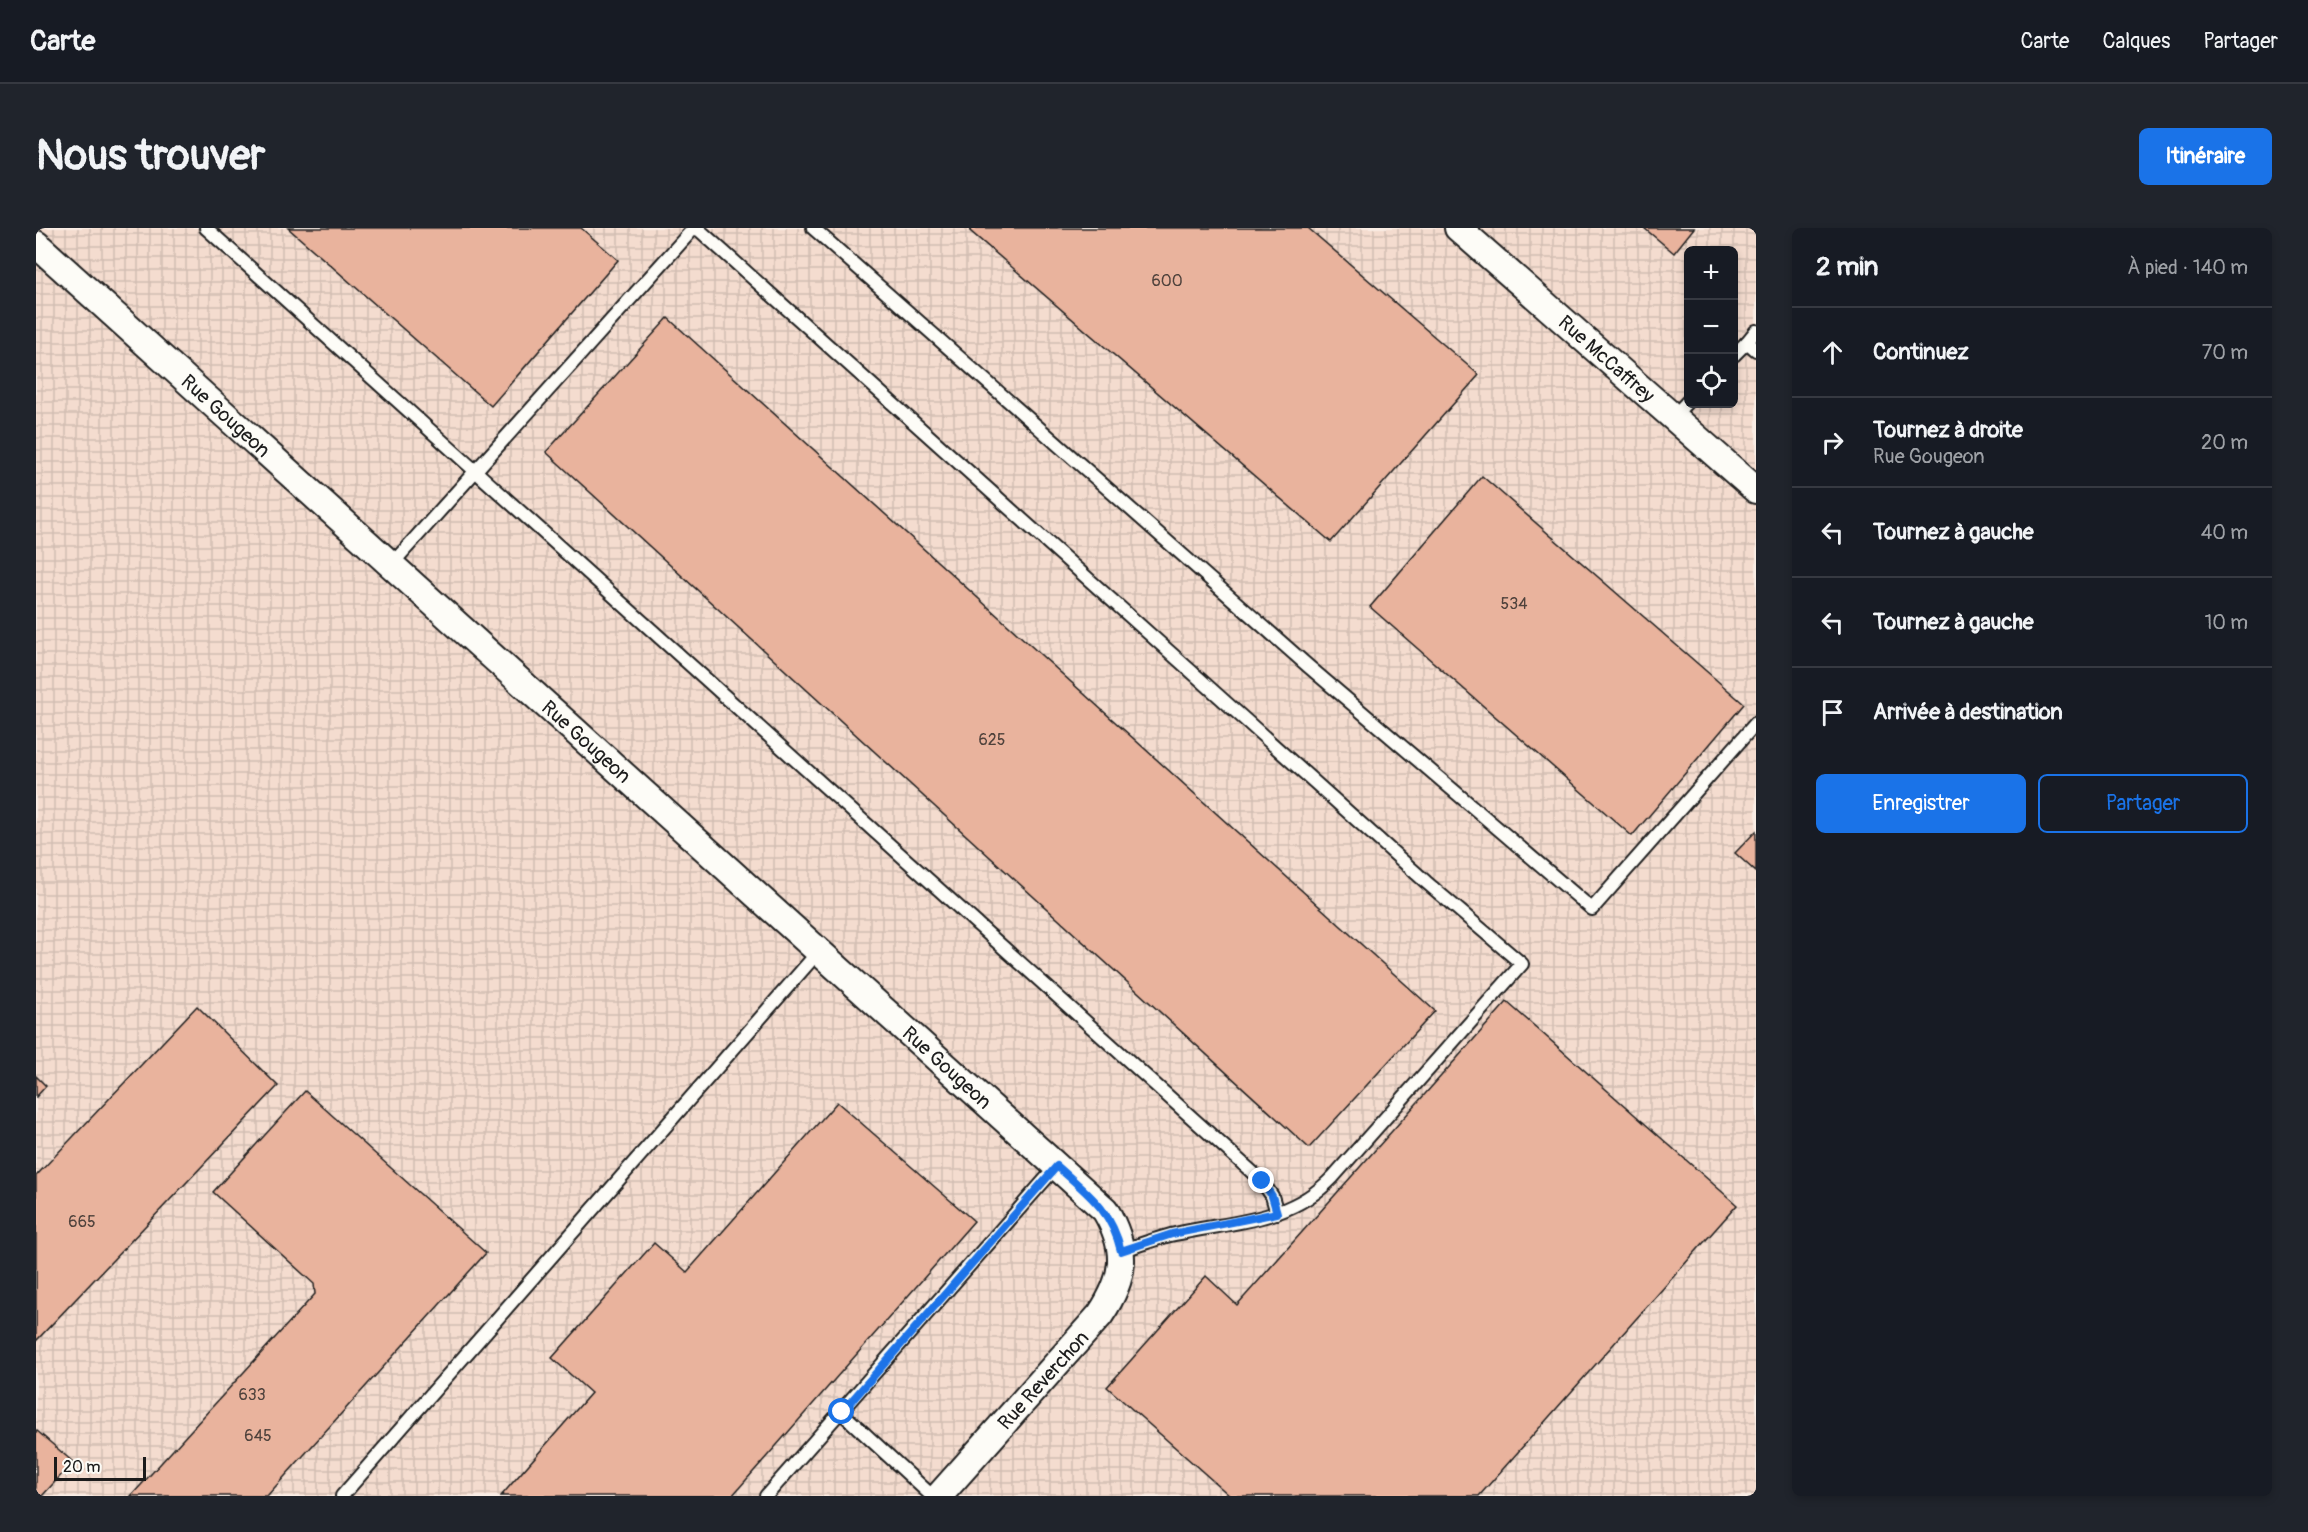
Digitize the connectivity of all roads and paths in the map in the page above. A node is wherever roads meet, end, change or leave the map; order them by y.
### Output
1 (206, 228) edge
2 (695, 228) edge
3 (813, 228) edge
4 (1458, 228) edge
5 (36, 244) edge
6 (1756, 331) edge
7 (1751, 346) edge
8 (1736, 354) edge
9 (1681, 409) edge
10 (475, 471) junction
11 (1756, 490) edge
12 (391, 565) junction
13 (1756, 723) edge
14 (819, 951) junction
15 (1057, 1166) junction
16 (1277, 1213) junction
17 (1121, 1251) junction
18 (842, 1412) junction
19 (342, 1496) edge
20 (766, 1496) edge
21 (932, 1496) edge
22 (939, 1496) edge

1 - 10 lane
2 - 10 lane
2 - 16 lane
3 - 13 lane
4 - 9 street, Rue McCaffrey
5 - 12 street, Rue Gougeon
6 - 7 lane
7 - 8 lane
9 - 11 street, Rue McCaffrey
10 - 12 lane
10 - 16 lane
12 - 14 street, Rue Gougeon
14 - 15 street, Rue Gougeon
14 - 19 lane
15 - 17 street, Rue Gougeon
15 - 18 lane
16 - 17 lane
17 - 22 street, Rue Reverchon
18 - 20 lane
18 - 21 lane

